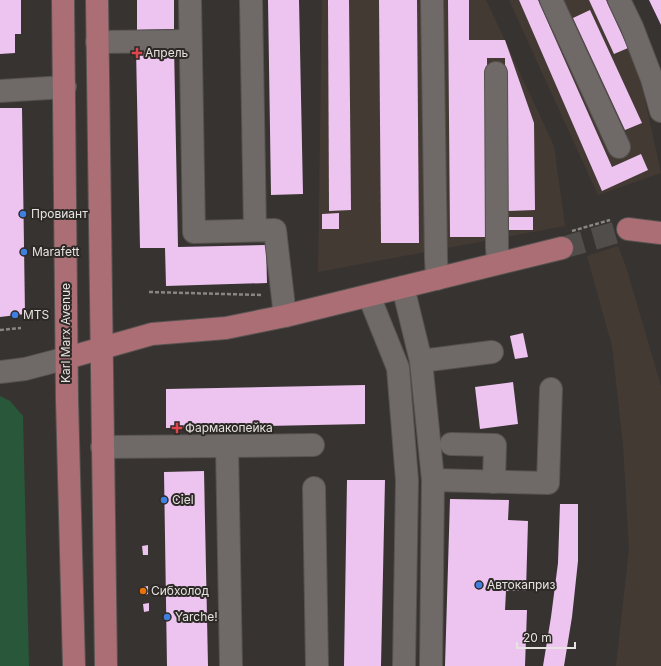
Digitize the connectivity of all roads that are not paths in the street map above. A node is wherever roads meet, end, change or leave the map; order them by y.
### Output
1 (63, 0) edge
2 (97, 0) edge
3 (190, 0) edge
4 (251, 0) edge
5 (432, 0) edge
6 (550, 0) edge
7 (620, 0) edge
8 (190, 41) junction
9 (97, 42) junction
10 (496, 73) dead end
11 (657, 82) edge
12 (65, 88) junction
13 (0, 91) edge
14 (661, 111) edge
15 (619, 147) dead end
16 (620, 224) tunnel mouth
17 (255, 230) junction
18 (661, 233) edge
19 (564, 240) tunnel mouth
20 (498, 263) junction
21 (437, 279) junction
22 (402, 287) junction
23 (369, 296) junction
24 (285, 316) junction
25 (101, 348) junction
26 (492, 352) dead end
27 (67, 358) junction
28 (420, 361) junction
29 (0, 372) edge
30 (551, 389) dead end
31 (451, 444) dead end
32 (313, 445) dead end
33 (227, 446) junction
34 (102, 447) junction
35 (433, 480) junction
36 (494, 482) junction
37 (314, 488) dead end
38 (74, 666) edge
39 (106, 666) edge
40 (230, 666) edge
41 (317, 666) edge
42 (404, 666) edge
43 (431, 666) edge

1 - 12 main road, Karl Marx Avenue
2 - 9 main road
3 - 8 street
4 - 17 street
5 - 21 street
6 - 15 street
7 - 11 street
8 - 9 street
8 - 17 street
9 - 25 main road
10 - 20 street
11 - 14 street
12 - 13 street
12 - 27 main road, Karl Marx Avenue
16 - 18 main road
17 - 24 street
19 - 20 main road
20 - 21 main road
21 - 22 main road
22 - 23 main road
22 - 28 street
23 - 24 main road
23 - 42 street
24 - 25 main road
25 - 27 main road
25 - 34 main road
26 - 28 street
27 - 29 street
27 - 38 main road, Karl Marx Avenue
28 - 35 street
30 - 36 street
31 - 36 street
32 - 33 street
33 - 34 street
33 - 40 street
34 - 39 main road
35 - 36 street
35 - 43 street
37 - 41 street

